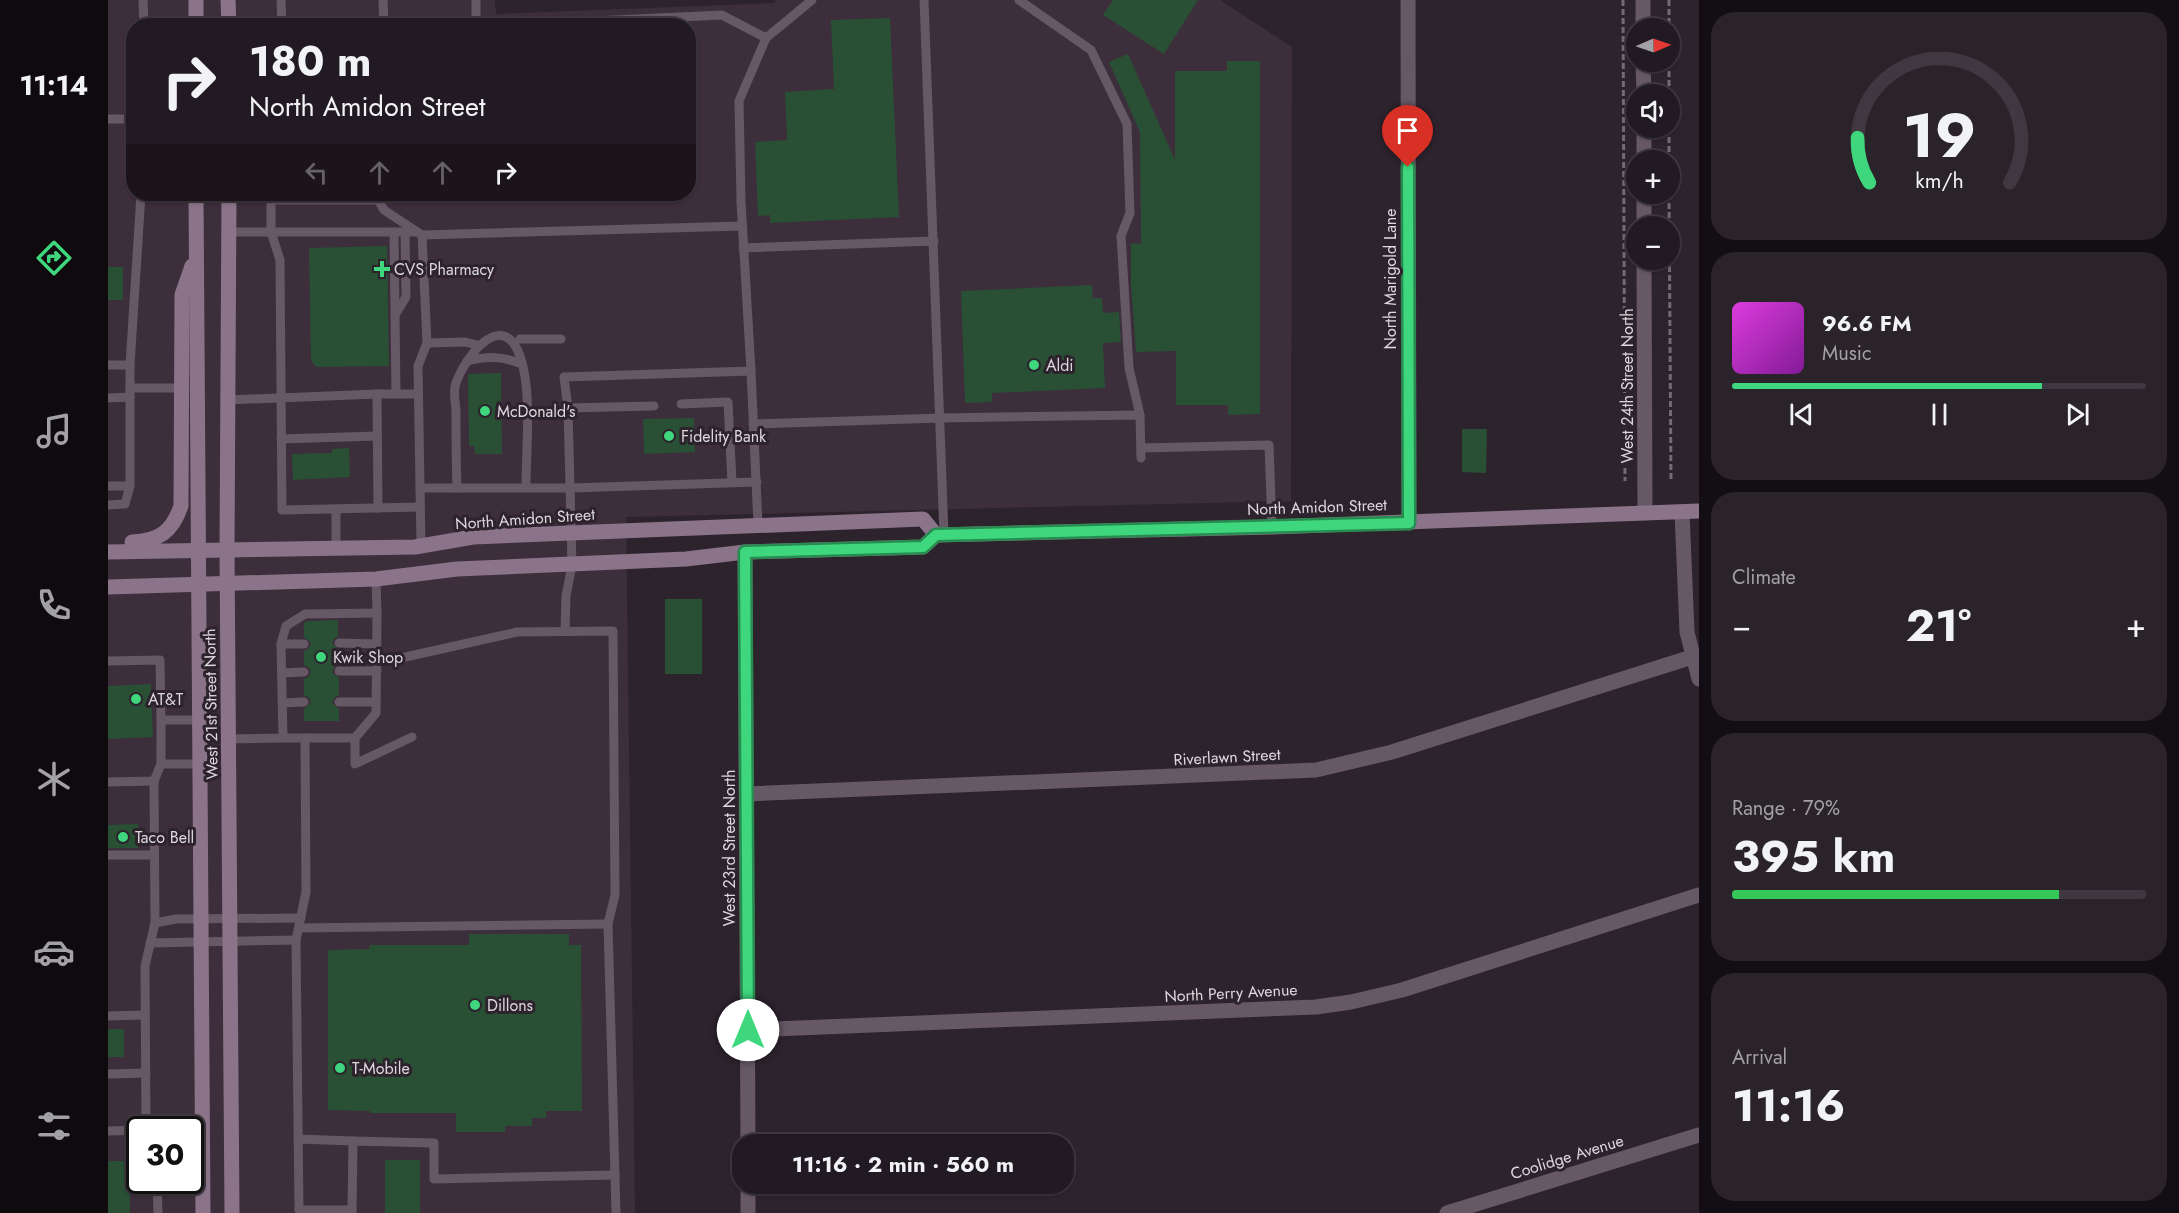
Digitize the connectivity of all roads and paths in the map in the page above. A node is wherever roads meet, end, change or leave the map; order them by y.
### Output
1 (143, 0) edge
2 (196, 0) edge
3 (228, 0) edge
4 (281, 0) edge
5 (383, 0) edge
6 (476, 0) edge
7 (812, 0) edge
8 (924, 0) edge
9 (1019, 0) edge
10 (1408, 0) edge
11 (1623, 0) edge
12 (1643, 0) edge
13 (1669, 0) edge
14 (144, 18) edge
15 (196, 18) edge
16 (229, 18) edge
17 (282, 18) edge
18 (384, 18) edge
19 (476, 18) edge
20 (658, 18) edge
21 (1643, 18) edge
22 (1669, 18) edge
23 (766, 38) junction
24 (108, 119) edge
25 (126, 119) edge
26 (141, 201) edge
27 (196, 201) edge
28 (229, 201) edge
29 (271, 201) edge
30 (380, 201) edge
31 (1669, 204) edge
32 (742, 226) junction
33 (229, 232) junction
34 (271, 232) junction
35 (394, 232) junction
36 (405, 232) junction
37 (419, 234) junction
38 (934, 241) junction
39 (743, 248) junction
40 (196, 258) junction
41 (1644, 270) edge
42 (395, 315) junction
43 (520, 339) dead end
44 (561, 339) dead end
45 (427, 343) junction
46 (477, 345) junction
47 (467, 361) junction
48 (522, 364) junction
49 (108, 365) edge
50 (130, 365) junction
51 (751, 371) junction
52 (182, 388) junction
53 (130, 393) junction
54 (376, 394) junction
55 (396, 394) junction
56 (418, 394) junction
57 (108, 398) edge
58 (281, 399) junction
59 (227, 400) junction
60 (681, 404) dead end
61 (654, 406) dead end
62 (568, 408) junction
63 (1140, 415) junction
64 (941, 418) junction
65 (753, 424) junction
66 (377, 436) junction
67 (281, 439) junction
68 (1671, 479) dead end
69 (1625, 481) dead end
70 (732, 482) junction
71 (757, 482) junction
72 (108, 486) edge
73 (130, 486) junction
74 (526, 487) junction
75 (420, 488) junction
76 (457, 488) junction
77 (571, 488) junction
78 (108, 504) edge
79 (420, 507) junction
80 (378, 508) junction
81 (336, 509) junction
82 (1699, 511) edge
83 (1682, 512) junction
84 (1645, 513) junction
85 (1409, 523) junction
86 (758, 525) junction
87 (1272, 527) junction
88 (571, 533) junction
89 (940, 535) junction
90 (108, 542) edge
91 (421, 546) junction
92 (336, 549) junction
93 (198, 550) junction
94 (227, 550) junction
95 (108, 552) edge
96 (745, 552) junction
97 (572, 565) junction
98 (376, 579) junction
99 (227, 584) junction
100 (199, 585) junction
101 (108, 587) edge
102 (377, 613) junction
103 (565, 630) junction
104 (339, 643) dead end
105 (281, 644) junction
106 (304, 644) dead end
107 (377, 644) junction
108 (1692, 657) junction
109 (377, 660) junction
110 (108, 661) edge
111 (339, 671) dead end
112 (377, 671) junction
113 (282, 672) junction
114 (304, 672) dead end
115 (1699, 679) edge
116 (304, 702) dead end
117 (339, 702) dead end
118 (376, 702) junction
119 (282, 703) junction
120 (161, 720) junction
121 (200, 720) junction
122 (412, 737) dead end
123 (283, 738) junction
124 (305, 738) junction
125 (355, 738) junction
126 (230, 739) junction
127 (161, 764) junction
128 (200, 764) junction
129 (154, 781) junction
130 (108, 782) edge
131 (747, 794) junction
132 (108, 855) edge
133 (154, 855) junction
134 (1699, 895) edge
135 (301, 918) junction
136 (201, 919) junction
137 (231, 919) junction
138 (155, 923) junction
139 (608, 924) junction
140 (298, 928) junction
141 (296, 940) junction
142 (202, 942) junction
143 (231, 942) junction
144 (150, 943) junction
145 (108, 1010) edge
146 (145, 1015) junction
147 (108, 1016) edge
148 (748, 1030) junction
149 (146, 1073) junction
150 (108, 1074) edge
151 (146, 1116) edge
152 (197, 1116) edge
153 (126, 1130) edge
154 (108, 1131) edge
155 (748, 1134) edge
156 (1699, 1135) edge
157 (298, 1139) junction
158 (353, 1141) junction
159 (615, 1175) junction
160 (157, 1194) edge
161 (202, 1194) edge
162 (748, 1194) edge
163 (352, 1211) edge
164 (158, 1213) edge
165 (203, 1213) edge
166 (232, 1213) edge
167 (616, 1213) edge
168 (748, 1213) edge
169 (1447, 1213) edge

1 - 14 lane
2 - 15 main road
3 - 16 main road
4 - 17 lane
5 - 18 lane
6 - 19 lane
7 - 23 lane
8 - 38 lane
9 - 63 lane
10 - 85 street, North Marigold Lane
11 - 69 path
12 - 21 street
13 - 22 path
20 - 23 lane
23 - 32 lane
24 - 25 lane
26 - 50 lane
27 - 40 main road, West 21st Street North
28 - 33 main road, West 21st Street North
29 - 34 lane
30 - 37 lane
31 - 68 path
32 - 37 lane
32 - 39 lane
33 - 34 lane
33 - 59 main road, West 21st Street North
34 - 35 lane
34 - 58 lane
35 - 36 lane
35 - 42 lane
36 - 37 lane
36 - 42 lane
37 - 45 lane
38 - 39 lane
38 - 64 lane
39 - 51 lane
40 - 52 main road
40 - 93 main road, West 21st Street North
41 - 84 street, West 24th Street North
42 - 55 lane
43 - 44 lane
45 - 46 lane
45 - 56 lane
46 - 47 lane
46 - 48 lane
47 - 48 lane
47 - 76 lane
48 - 74 lane
49 - 50 lane
50 - 53 lane
51 - 62 lane
51 - 65 lane
52 - 53 lane
52 - 90 main road
53 - 57 lane
53 - 73 lane
54 - 55 lane
54 - 58 lane
54 - 66 lane
55 - 56 lane
56 - 75 lane
58 - 59 lane
58 - 67 lane
59 - 94 main road, West 21st Street North
60 - 70 lane
61 - 62 lane
62 - 77 lane
63 - 64 lane
63 - 87 lane
64 - 65 lane
64 - 89 lane
65 - 71 lane
66 - 67 lane
66 - 80 lane
67 - 81 lane
70 - 71 lane
70 - 77 lane
71 - 86 lane
72 - 73 lane
73 - 78 lane
74 - 76 lane
74 - 77 lane
75 - 76 lane
75 - 79 lane
77 - 88 lane
79 - 80 lane
79 - 91 lane
80 - 81 lane
81 - 92 lane
82 - 83 main road, North Amidon Street
83 - 84 main road, North Amidon Street
83 - 108 street
84 - 85 main road, North Amidon Street
85 - 87 main road, North Amidon Street
86 - 88 main road, North Amidon Street
86 - 89 main road, North Amidon Street
87 - 89 main road, North Amidon Street
88 - 91 main road, North Amidon Street
88 - 97 lane
89 - 96 main road, North Amidon Street
91 - 92 main road, North Amidon Street
92 - 94 main road, North Amidon Street
93 - 94 main road, North Amidon Street
93 - 95 main road, North Amidon Street
93 - 100 main road, West 21st Street North
94 - 99 main road, West 21st Street North
96 - 97 main road, North Amidon Street
96 - 131 street, West 23rd Street North
97 - 98 main road, North Amidon Street
97 - 103 lane
98 - 99 main road, North Amidon Street
98 - 102 lane
99 - 100 main road, North Amidon Street
99 - 126 main road, West 21st Street North
100 - 101 main road, North Amidon Street
100 - 121 main road, West 21st Street North
102 - 105 lane
102 - 107 lane
103 - 109 lane
103 - 139 lane
104 - 107 lane
105 - 106 lane
105 - 113 lane
107 - 109 lane
108 - 115 street
108 - 131 street, Riverlawn Street
109 - 112 lane
110 - 120 lane
111 - 112 lane
112 - 118 lane
113 - 114 lane
113 - 119 lane
116 - 119 lane
117 - 118 lane
118 - 125 lane
119 - 123 lane
120 - 121 lane
120 - 127 lane
121 - 128 main road, West 21st Street North
122 - 125 lane
123 - 124 lane
123 - 126 lane
124 - 125 lane
124 - 135 lane
126 - 137 main road, West 21st Street North
127 - 128 lane
127 - 129 lane
128 - 136 main road, West 21st Street North
129 - 130 lane
129 - 133 lane
131 - 148 street, West 23rd Street North
132 - 133 lane
133 - 138 lane
134 - 148 street, North Perry Avenue
135 - 137 lane
135 - 140 lane
136 - 137 lane
136 - 138 lane
136 - 142 main road, West 21st Street North
137 - 143 main road, West 21st Street North
138 - 144 lane
139 - 140 lane
139 - 159 lane
140 - 141 lane
141 - 143 lane
141 - 157 lane
142 - 143 lane
142 - 144 lane
142 - 152 main road, West 21st Street North
143 - 166 main road, West 21st Street North
144 - 146 lane
145 - 147 lane
146 - 147 lane
146 - 149 lane
148 - 155 street, West 23rd Street North
149 - 150 lane
149 - 151 lane
153 - 154 lane
156 - 169 street, Coolidge Avenue
157 - 158 lane
157 - 163 lane
158 - 159 lane
158 - 163 lane
159 - 167 lane
160 - 164 lane
161 - 165 main road, West 21st Street North
162 - 168 street

